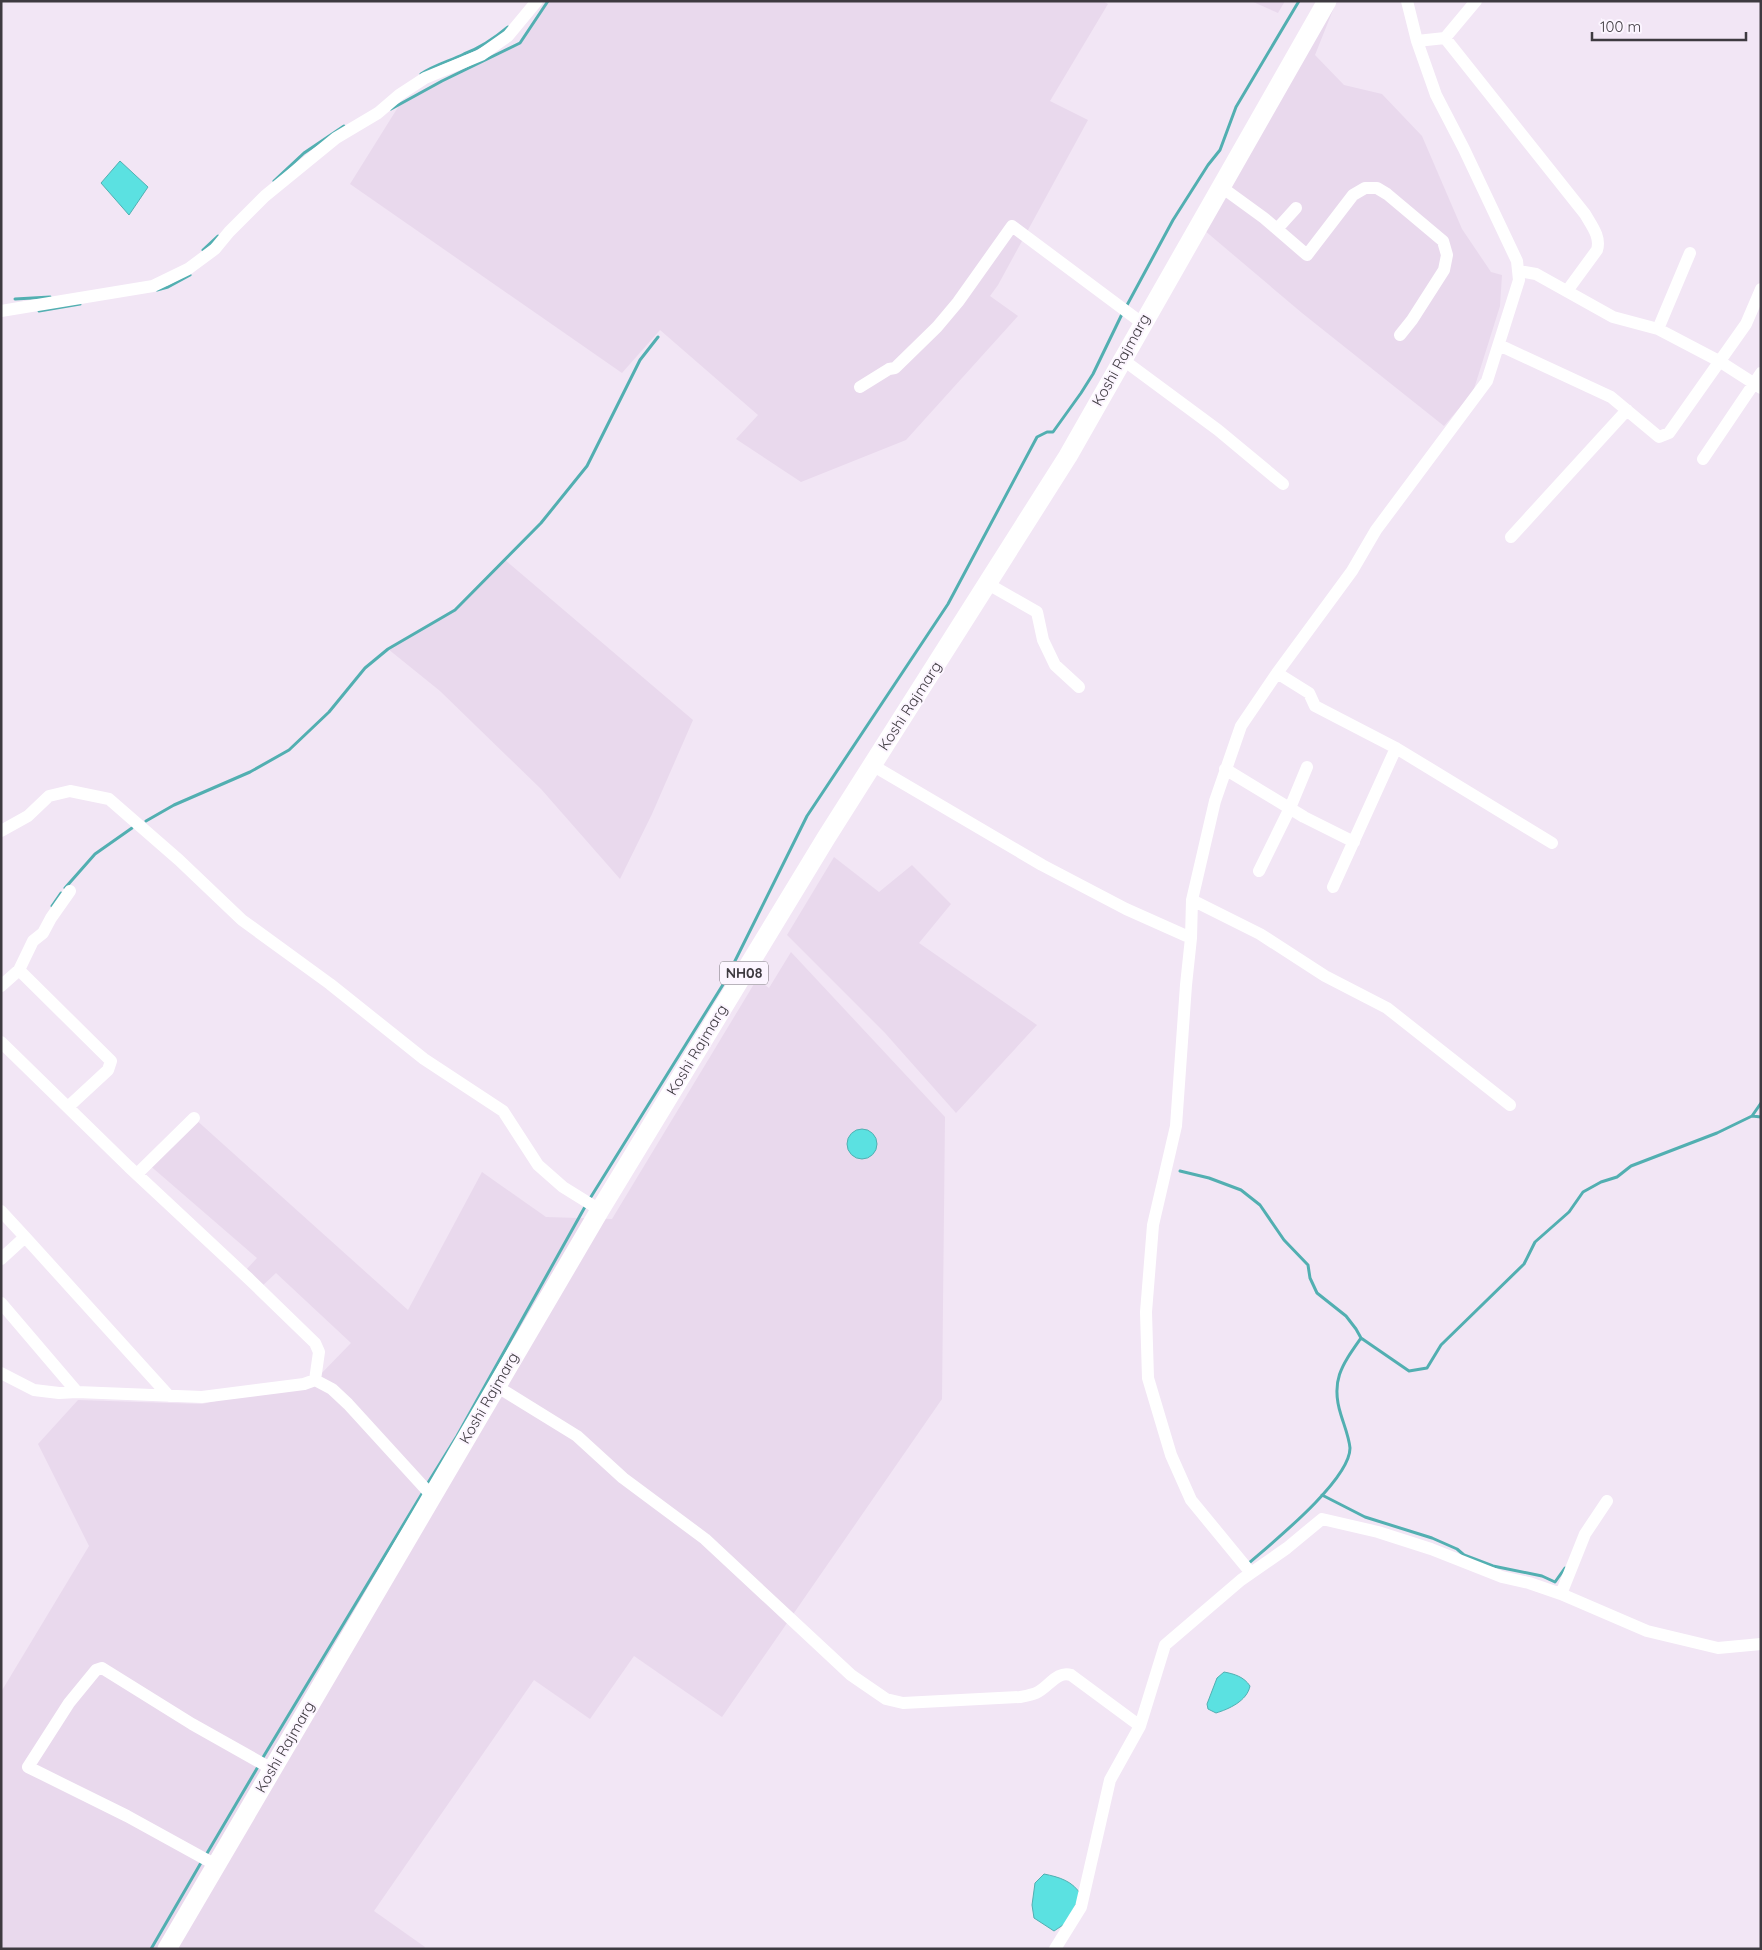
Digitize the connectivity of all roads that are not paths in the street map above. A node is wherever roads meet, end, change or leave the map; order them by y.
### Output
1 (537, 1) edge
2 (1327, 1) edge
3 (1407, 1) edge
4 (1476, 1) edge
5 (1445, 38) junction
6 (1417, 41) junction
7 (1220, 186) junction
8 (1296, 208) dead end
9 (1277, 230) junction
10 (1690, 253) dead end
11 (1519, 271) junction
12 (1761, 288) edge
13 (1567, 291) junction
14 (1, 311) edge
15 (1142, 323) junction
16 (1658, 330) junction
17 (1400, 335) dead end
18 (1499, 345) junction
19 (1122, 359) junction
20 (1720, 361) junction
21 (1758, 381) edge
22 (860, 387) dead end
23 (1626, 410) junction
24 (1703, 458) dead end
25 (1283, 484) dead end
26 (1511, 538) dead end
27 (988, 584) junction
28 (1277, 673) junction
29 (1079, 687) dead end
30 (1396, 748) junction
31 (872, 765) junction
32 (1307, 767) dead end
33 (1225, 769) junction
34 (1290, 808) junction
35 (1, 831) edge
36 (1354, 842) junction
37 (1552, 843) dead end
38 (1259, 871) dead end
39 (1333, 887) dead end
40 (70, 891) dead end
41 (1192, 900) junction
42 (1191, 938) junction
43 (19, 970) junction
44 (1, 986) edge
45 (1, 1042) edge
46 (1510, 1105) dead end
47 (68, 1107) junction
48 (194, 1118) dead end
49 (136, 1174) junction
50 (596, 1208) junction
51 (1, 1211) edge
52 (25, 1238) junction
53 (1, 1259) edge
54 (1, 1303) edge
55 (1, 1373) edge
56 (315, 1380) junction
57 (496, 1386) junction
58 (77, 1392) junction
59 (169, 1396) junction
60 (432, 1496) junction
61 (1607, 1501) dead end
62 (1251, 1573) junction
63 (1561, 1594) junction
64 (1761, 1644) edge
65 (1140, 1726) junction
66 (272, 1769) junction
67 (216, 1865) junction
68 (166, 1949) edge
69 (1055, 1949) edge

1 - 14 street
2 - 7 main road, Koshi Rajmarg / NH08
3 - 6 street
4 - 5 street
5 - 6 street
5 - 13 street
6 - 11 street
7 - 9 street
7 - 15 main road, Koshi Rajmarg / NH08
8 - 9 street
9 - 17 street
10 - 16 street
11 - 13 street
11 - 18 street
12 - 20 street
13 - 16 street
15 - 19 main road, Koshi Rajmarg / NH08
15 - 22 street
16 - 20 street
18 - 23 street
18 - 28 street
19 - 25 street
19 - 27 main road, Koshi Rajmarg / NH08
20 - 21 street
20 - 23 street
21 - 24 street
23 - 26 street
27 - 29 street
27 - 31 main road, Koshi Rajmarg / NH08
28 - 30 street
28 - 33 street
30 - 36 street
30 - 37 street
31 - 42 street
31 - 50 main road, Koshi Rajmarg / NH08
32 - 34 street
33 - 34 street
33 - 41 street
34 - 36 street
34 - 38 street
35 - 50 street
36 - 39 street
40 - 43 street
41 - 42 street
41 - 46 street
42 - 62 street
43 - 44 street
43 - 47 street
45 - 47 street
47 - 49 street
48 - 49 street
49 - 56 street
50 - 57 main road, Koshi Rajmarg / NH08
51 - 52 street
52 - 53 street
52 - 59 street
54 - 58 street
55 - 58 street
56 - 59 street
56 - 60 street
57 - 60 main road, Koshi Rajmarg / NH08
57 - 65 street
58 - 59 street
60 - 66 main road, Koshi Rajmarg / NH08
61 - 63 street
62 - 63 street
62 - 65 street
63 - 64 street
65 - 69 street
66 - 67 main road, Koshi Rajmarg / NH08
66 - 67 street
67 - 68 main road, Koshi Rajmarg / NH08

